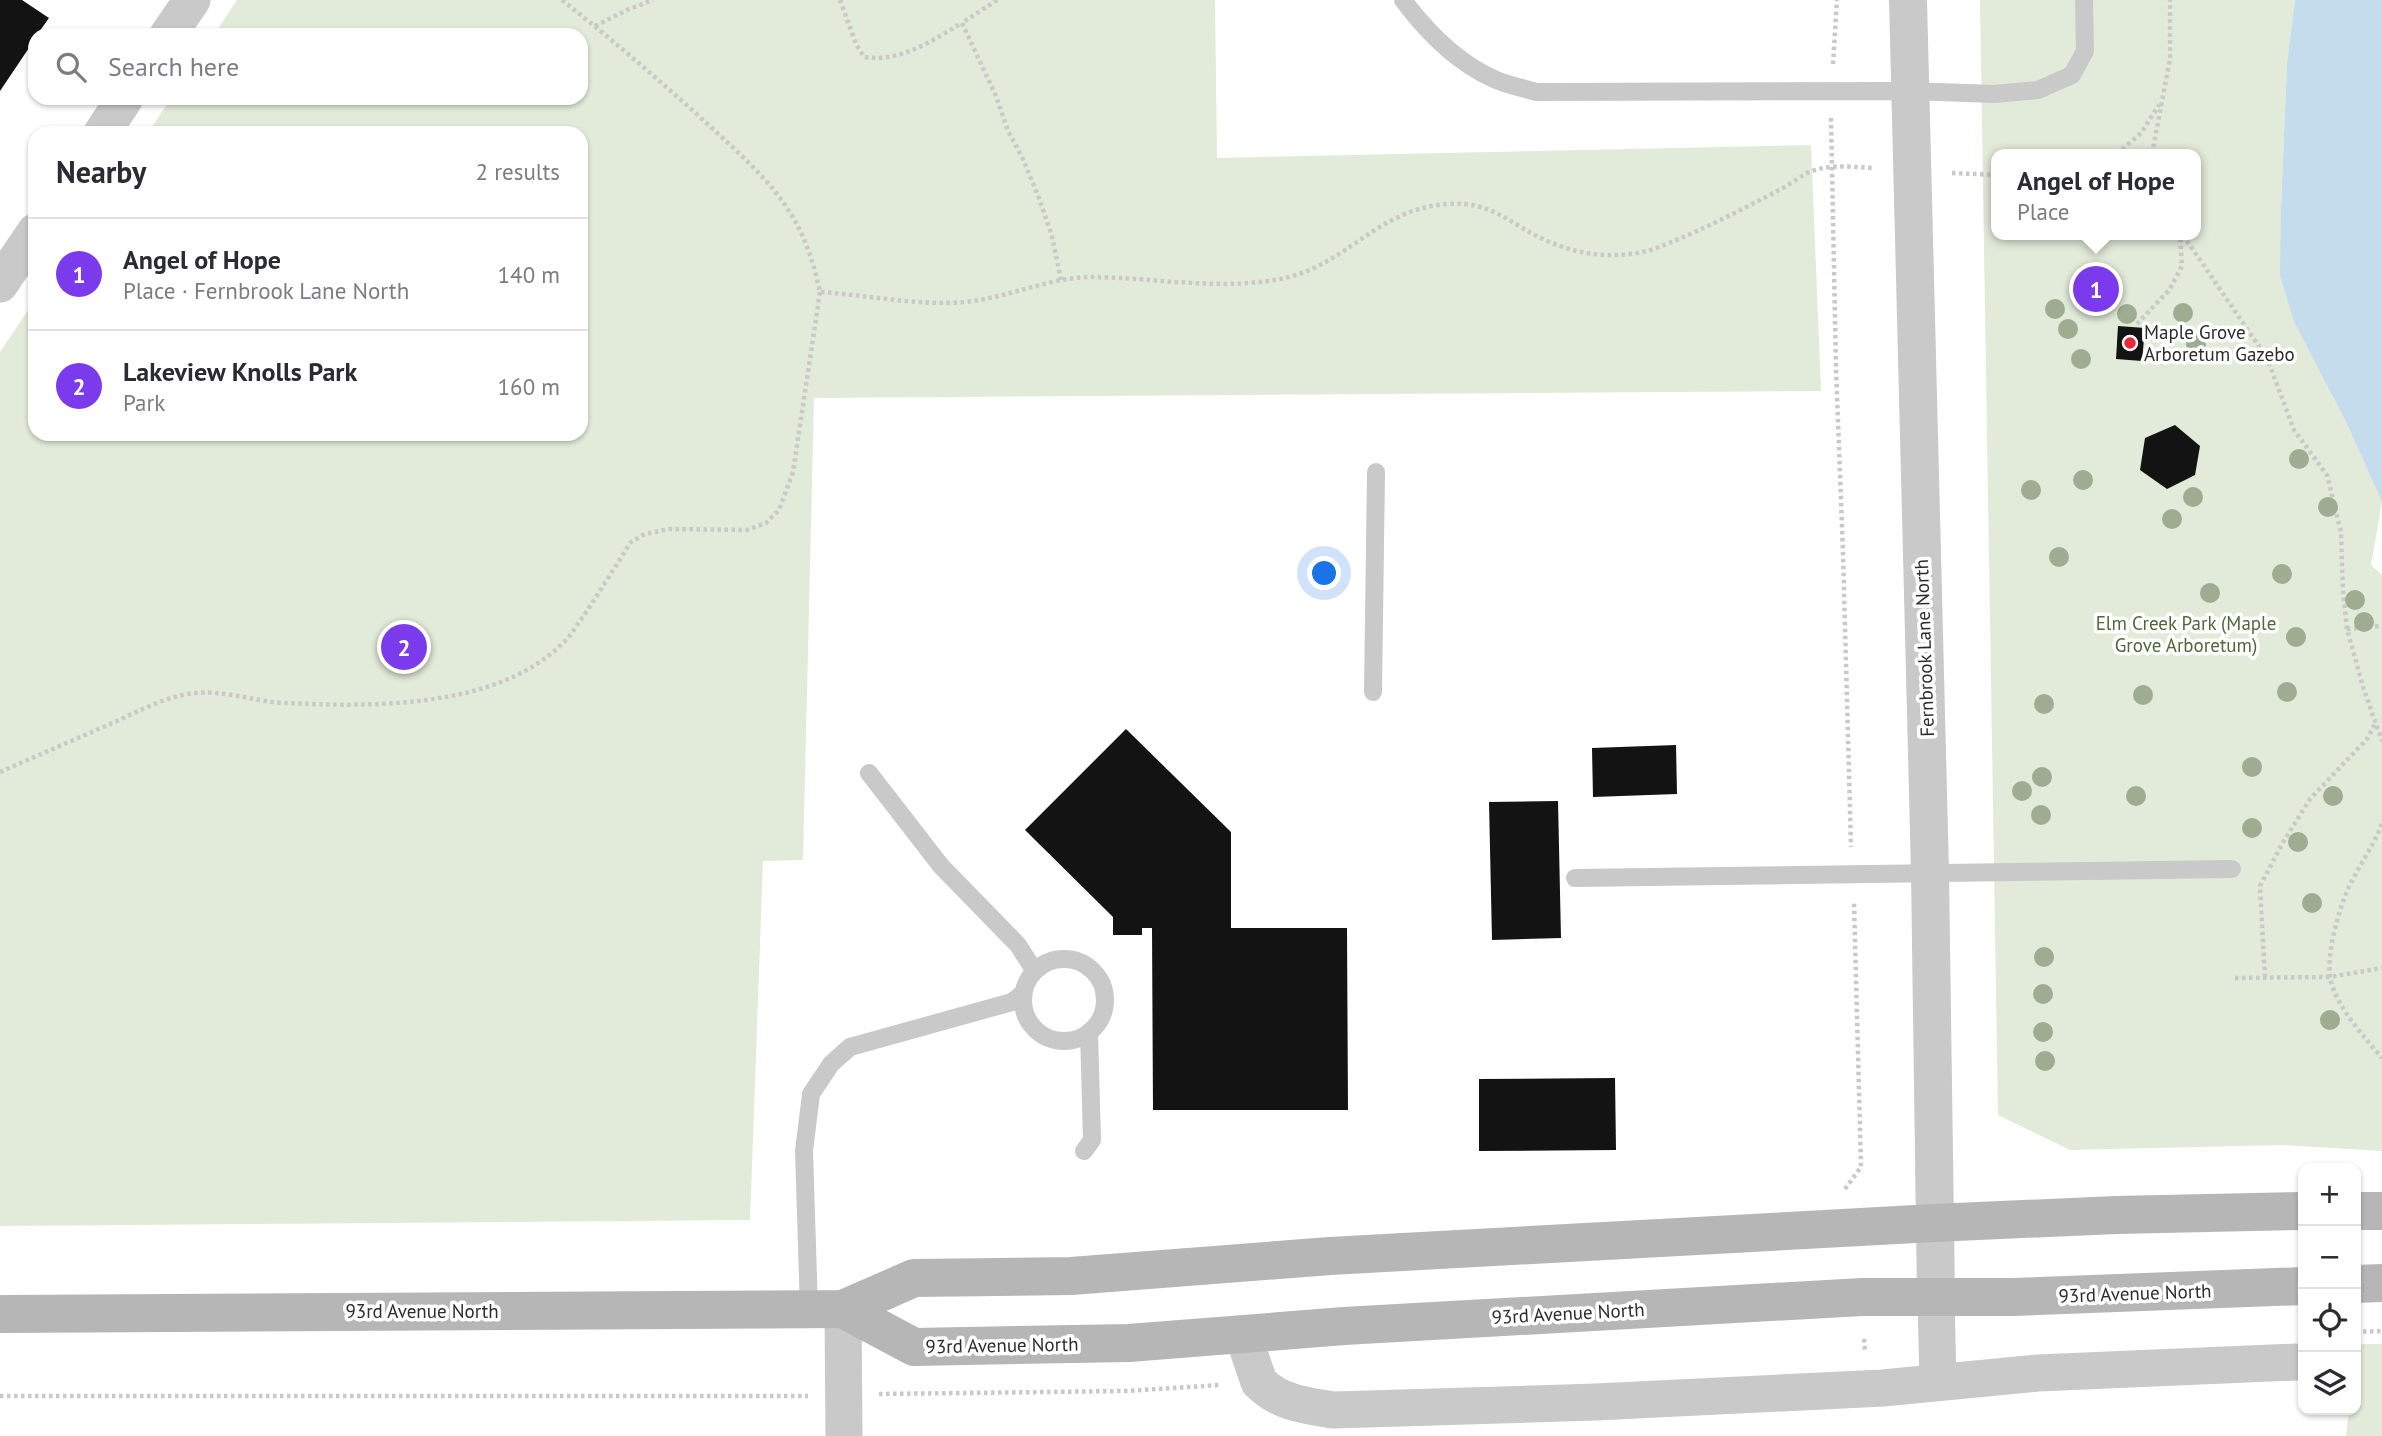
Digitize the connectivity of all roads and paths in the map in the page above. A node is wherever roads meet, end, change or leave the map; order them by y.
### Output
1 (191, 0) edge
2 (562, 0) edge
3 (653, 0) edge
4 (840, 0) edge
5 (997, 0) edge
6 (1403, 0) edge
7 (1837, 0) edge
8 (1908, 0) edge
9 (2084, 0) edge
10 (2170, 0) edge
11 (962, 23) junction
12 (595, 26) junction
13 (173, 28) edge
14 (1833, 91) junction
15 (1910, 91) junction
16 (2161, 104) junction
17 (120, 105) edge
18 (107, 126) edge
19 (2123, 149) edge
20 (2153, 149) edge
21 (1832, 166) junction
22 (1857, 167) dead end
23 (1955, 173) dead end
24 (1991, 175) edge
25 (2182, 240) edge
26 (2185, 240) edge
27 (28, 242) edge
28 (1061, 280) junction
29 (0, 284) edge
30 (820, 292) junction
31 (2137, 324) dead end
32 (1376, 472) dead end
33 (2382, 626) edge
34 (2347, 629) junction
35 (1373, 692) dead end
36 (2375, 724) junction
37 (2382, 741) edge
38 (0, 772) edge
39 (869, 773) dead end
40 (2382, 824) edge
41 (2232, 869) dead end
42 (1930, 872) junction
43 (1852, 873) junction
44 (1575, 878) dead end
45 (2382, 968) edge
46 (1034, 970) junction
47 (2265, 977) junction
48 (2330, 977) junction
49 (2235, 978) dead end
50 (1022, 994) junction
51 (1089, 1032) junction
52 (2382, 1058) edge
53 (1083, 1152) dead end
54 (1844, 1189) dead end
55 (2298, 1211) edge
56 (2361, 1211) edge
57 (2382, 1211) edge
58 (1934, 1223) junction
59 (2382, 1283) edge
60 (2361, 1284) edge
61 (2298, 1286) edge
62 (1936, 1297) junction
63 (826, 1308) junction
64 (0, 1314) edge
65 (2382, 1331) edge
66 (2361, 1332) edge
67 (1243, 1335) junction
68 (1864, 1339) dead end
69 (1865, 1353) dead end
70 (2296, 1362) dead end
71 (1938, 1382) junction
72 (844, 1436) edge

1 - 13 street
2 - 12 path
3 - 12 path
4 - 11 path
5 - 11 path
6 - 14 lane
7 - 14 path
8 - 15 street, Fernbrook Lane North
9 - 15 lane
10 - 16 path
11 - 28 path
12 - 30 path
14 - 15 lane
14 - 21 path
15 - 42 street, Fernbrook Lane North
16 - 19 path
16 - 20 path
17 - 18 street
21 - 22 path
21 - 28 path
21 - 43 path
23 - 24 path
25 - 31 path
26 - 34 path
27 - 29 street
28 - 30 path
30 - 38 path
32 - 35 lane
33 - 34 path
34 - 36 path
36 - 37 path
36 - 47 path
39 - 46 lane
40 - 48 path
41 - 42 lane
42 - 43 lane
42 - 58 street, Fernbrook Lane North
43 - 44 lane
43 - 54 path
45 - 48 path
46 - 50 lane
46 - 51 lane
47 - 48 path
47 - 49 path
48 - 52 path
50 - 51 lane
50 - 63 lane
51 - 53 lane
55 - 58 main road, 93rd Avenue North
56 - 57 main road
58 - 62 street, Fernbrook Lane North
58 - 63 main road, 93rd Avenue North
59 - 60 main road
61 - 62 main road, 93rd Avenue North
62 - 67 main road, 93rd Avenue North
62 - 71 street
63 - 64 main road, 93rd Avenue North
63 - 67 main road, 93rd Avenue North
63 - 72 street
65 - 66 path
67 - 71 street
68 - 69 path
70 - 71 street

